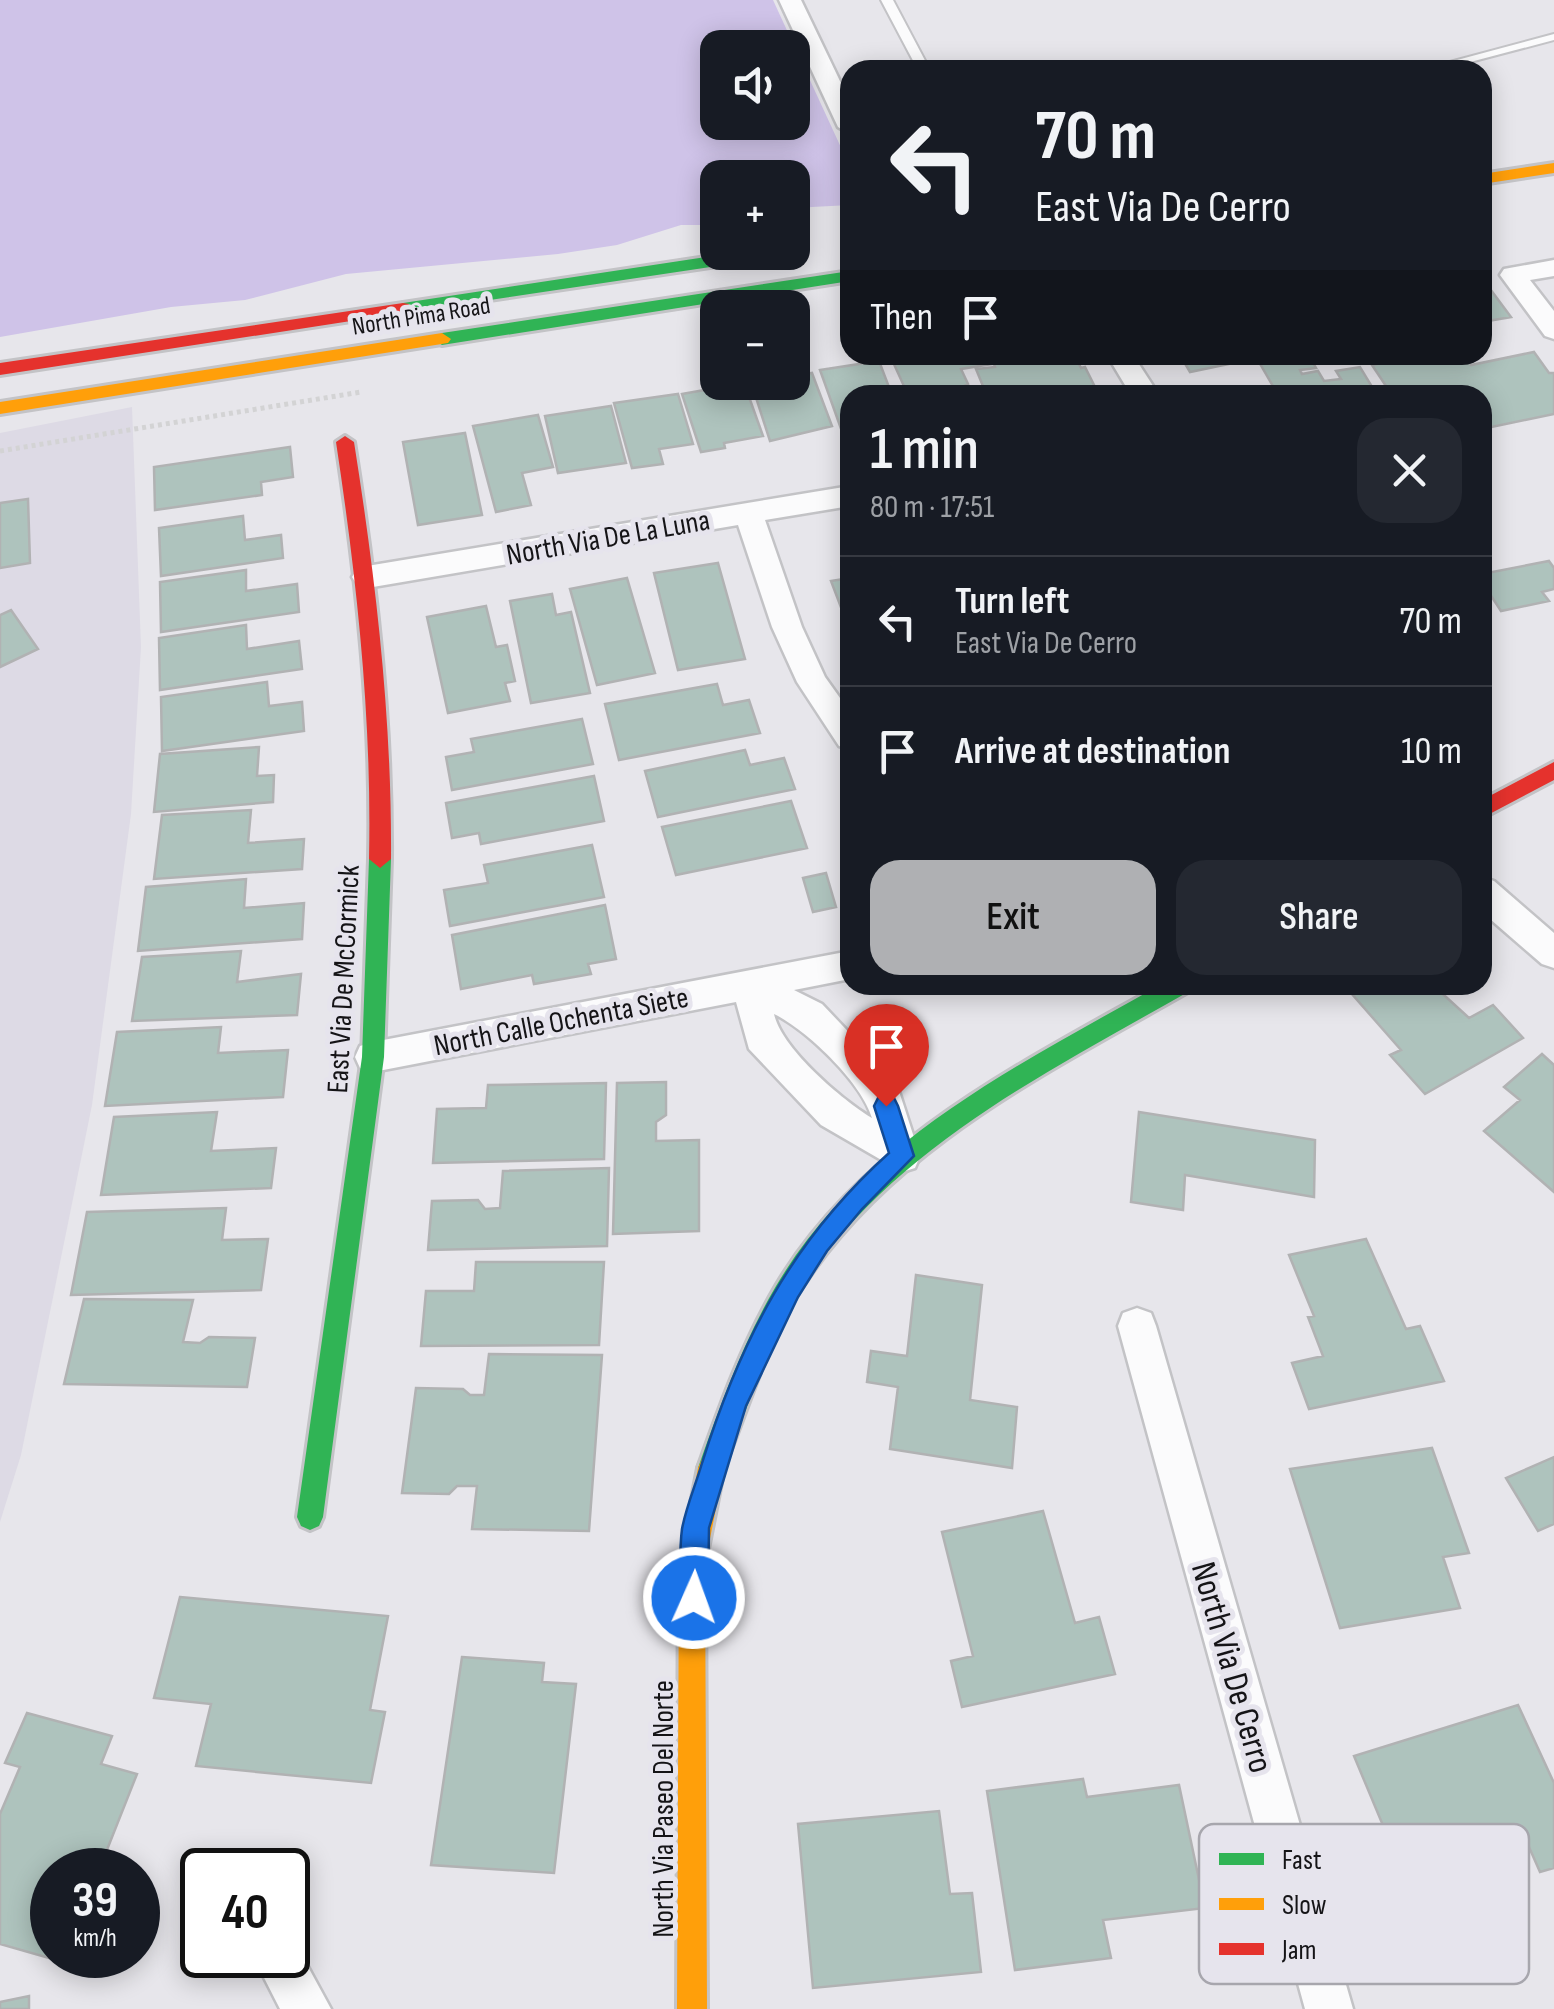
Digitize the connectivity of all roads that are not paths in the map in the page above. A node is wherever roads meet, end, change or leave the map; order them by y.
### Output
1 (790, 0) edge
2 (887, 0) edge
3 (1554, 37) edge
4 (919, 60) edge
5 (1465, 60) edge
6 (840, 106) edge
7 (1554, 168) edge
8 (1492, 177) edge
9 (700, 264) edge
10 (1554, 268) edge
11 (840, 278) edge
12 (1554, 330) edge
13 (0, 369) edge
14 (0, 408) edge
15 (345, 442) dead end
16 (840, 498) edge
17 (748, 513) junction
18 (366, 577) junction
19 (840, 723) edge
20 (1554, 770) edge
21 (1492, 804) edge
22 (1492, 900) edge
23 (1554, 954) edge
24 (840, 966) edge
25 (750, 985) junction
26 (1163, 995) edge
27 (373, 1057) junction
28 (902, 1156) junction
29 (1138, 1326) dead end
30 (310, 1517) dead end
31 (1277, 1824) edge
32 (289, 1978) edge
33 (1322, 1984) edge
34 (307, 2009) edge
35 (692, 2009) edge
36 (1329, 2009) edge

1 - 6 street
2 - 4 lane
3 - 5 lane
7 - 8 street
9 - 13 street, North Pima Road
10 - 12 street
11 - 14 street, North Pima Road
15 - 18 street, East Via De McCormick
16 - 17 street, North Via De La Luna
17 - 18 street, North Via De La Luna
17 - 19 street
18 - 27 street, East Via De McCormick
20 - 21 street
22 - 23 street
24 - 25 street, North Calle Ochenta Siete
25 - 27 street, North Calle Ochenta Siete
25 - 28 street
25 - 28 street
26 - 28 street, North Via Paseo Del Norte
27 - 30 street, East Via De McCormick
28 - 35 street, North Via Paseo Del Norte
29 - 31 street, North Via De Cerro
32 - 34 street
33 - 36 street, North Via De Cerro

